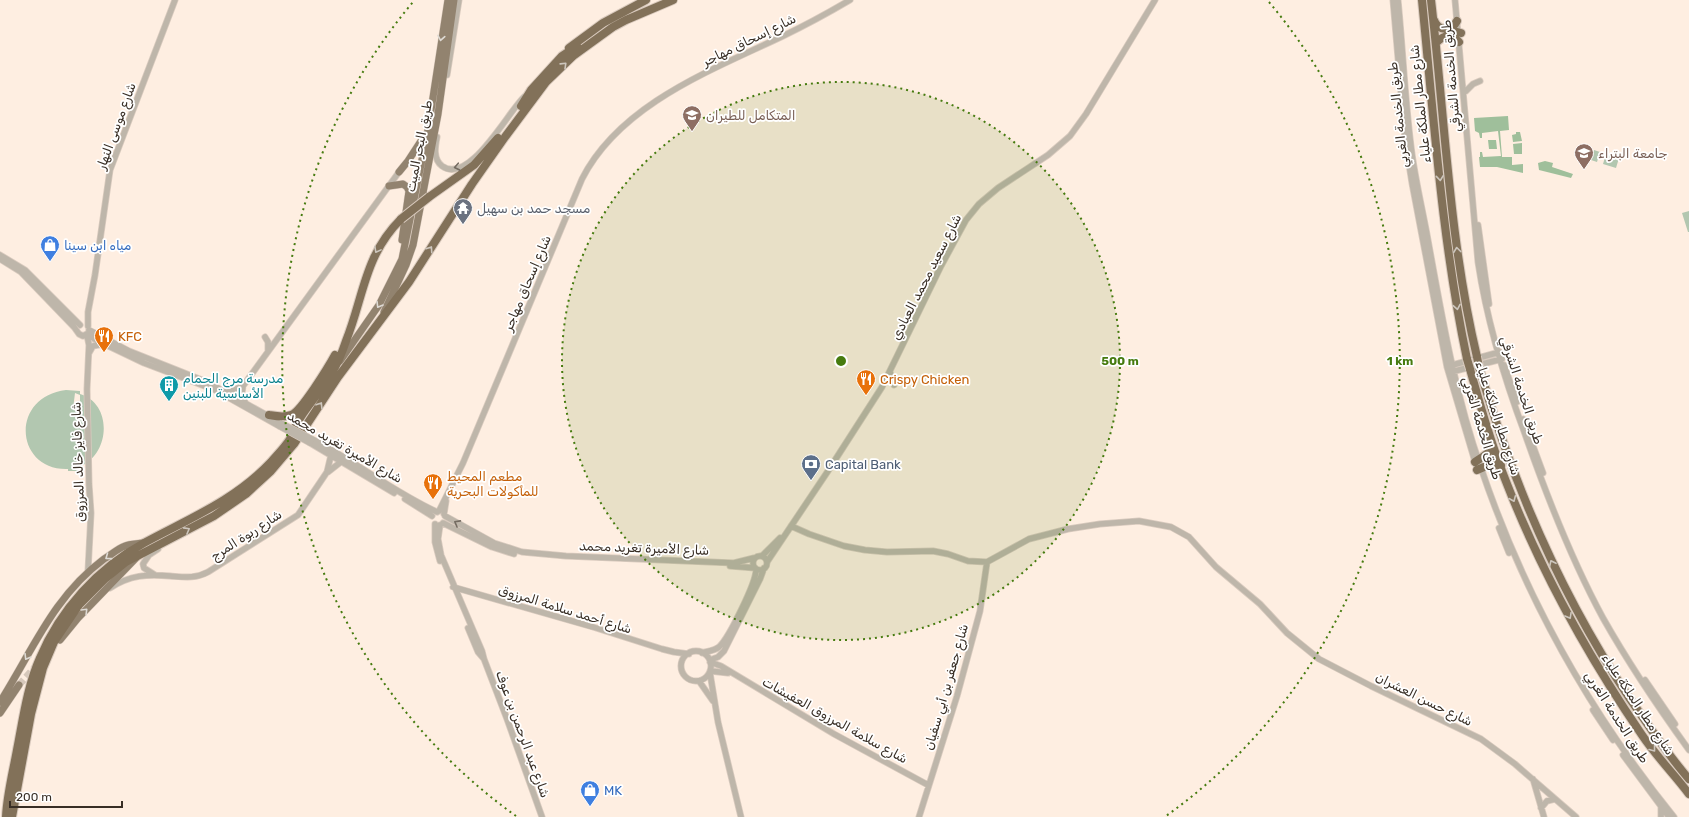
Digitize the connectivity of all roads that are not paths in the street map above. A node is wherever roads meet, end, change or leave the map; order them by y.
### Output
1 (175, 0) edge
2 (448, 0) edge
3 (454, 0) edge
4 (459, 0) edge
5 (646, 0) edge
6 (659, 0) edge
7 (673, 0) edge
8 (850, 0) edge
9 (1155, 0) edge
10 (1393, 0) edge
11 (1398, 0) edge
12 (1422, 0) edge
13 (1431, 0) edge
14 (1455, 0) edge
15 (1458, 0) edge
16 (1434, 18) junction
17 (1457, 21) junction
18 (1445, 29) junction
19 (1460, 32) junction
20 (588, 41) junction
21 (1459, 42) junction
22 (1436, 43) junction
23 (562, 56) junction
24 (1480, 81) dead end
25 (531, 90) junction
26 (1466, 91) junction
27 (428, 130) junction
28 (399, 172) joint
29 (418, 181) junction
30 (389, 186) junction
31 (423, 189) junction
32 (0, 255) edge
33 (0, 259) edge
34 (398, 267) junction
35 (362, 288) junction
36 (88, 312) junction
37 (380, 320) junction
38 (81, 325) junction
39 (78, 331) junction
40 (87, 332) junction
41 (265, 337) dead end
42 (104, 344) junction
43 (268, 351) junction
44 (88, 354) junction
45 (1500, 356) junction
46 (1450, 369) junction
47 (333, 371) junction
48 (890, 372) junction
49 (894, 385) dead end
50 (243, 386) junction
51 (228, 392) junction
52 (245, 402) junction
53 (269, 415) junction
54 (280, 424) junction
55 (311, 441) junction
56 (1492, 442) junction
57 (331, 455) junction
58 (342, 461) junction
59 (1478, 465) junction
60 (1501, 466) junction
61 (327, 472) junction
62 (441, 513) junction
63 (432, 516) junction
64 (439, 524) junction
65 (791, 526) junction
66 (786, 533) junction
67 (172, 539) junction
68 (143, 543) junction
69 (140, 555) junction
70 (762, 556) junction
71 (754, 558) junction
72 (767, 562) junction
73 (987, 562) junction
74 (756, 568) junction
75 (764, 568) junction
76 (88, 571) junction
77 (155, 575) junction
78 (452, 588) junction
79 (106, 590) junction
80 (60, 640) dead end
81 (674, 652) junction
82 (702, 653) junction
83 (689, 654) junction
84 (710, 661) junction
85 (682, 663) junction
86 (710, 672) junction
87 (732, 674) junction
88 (699, 681) junction
89 (19, 685) tunnel mouth
90 (0, 702) edge
91 (714, 703) junction
92 (0, 712) edge
93 (1609, 731) junction
94 (1689, 744) edge
95 (1689, 750) edge
96 (1533, 779) junction
97 (1689, 779) edge
98 (928, 785) junction
99 (1689, 794) edge
100 (1555, 799) junction
101 (1541, 808) junction
102 (1667, 816) edge
103 (6, 817) edge
104 (12, 817) edge
105 (542, 817) edge
106 (741, 817) edge
107 (919, 817) edge
108 (1544, 817) edge
109 (1576, 817) edge
110 (1674, 817) edge

1 - 36 street, شارع موسى النهار
2 -> 27 main road
3 - 31 main road, طريق البحر الميت
25 -> 4 street
5 - 23 highway
6 - 20 highway
7 - 20 highway
8 - 62 street, شارع إسحاق مهاجر
9 - 48 street, شارع سعيد محمد العبادي
10 - 46 street, طريق الخدمة الغربي
11 - 46 street, طريق الخدمة الغربي
12 -> 56 highway, شارع مطار الملكة علياء, bridge
13 - 16 highway, شارع مطار الملكة علياء
14 - 17 street, طريق الخدمة الشرقي
15 - 19 street, طريق الخدمة الشرقي
16 - 18 highway
16 - 22 highway, شارع مطار الملكة علياء
17 - 18 highway
17 - 19 street, طريق الخدمة الشرقي
18 - 19 highway
19 - 21 street, طريق الخدمة الشرقي
19 - 26 street, طريق الخدمة الشرقي
20 - 23 highway
37 -> 20 highway
21 - 22 highway
21 - 45 street, طريق الخدمة الشرقي
97 -> 22 highway, شارع مطار الملكة علياء, bridge
23 - 25 highway
24 - 26 street
25 -> 35 highway, bridge
26 - 45 street, طريق الخدمة الشرقي
27 - 28 main road
27 - 29 main road
28 - 30 street
29 - 31 main road
29 - 34 main road
30 - 34 main road
30 - 43 street
31 - 37 main road, طريق البحر الميت
32 - 38 street
33 - 39 street
34 -> 47 main road
35 - 47 highway
35 - 53 highway
36 - 38 street, شارع موسى النهار
36 - 40 street, شارع موسى النهار
67 -> 37 highway
38 - 39 street, شارع موسى النهار
38 - 40 street
39 - 40 street
40 - 42 street, شارع الأميرة تغريد محمد
40 - 44 street, شارع فايز خالد المرزوق
40 - 51 street, شارع الأميرة تغريد محمد
41 - 43 street
42 - 44 street
42 - 54 street, شارع الأميرة تغريد محمد
43 - 50 street
44 - 76 street, شارع فايز خالد المرزوق
45 - 46 street
45 - 94 street, طريق الخدمة الشرقي
45 - 95 street, طريق الخدمة الشرقي
46 - 59 street, طريق الخدمة الغربي
47 - 68 highway
48 - 49 street
48 - 65 street, شارع سعيد محمد العبادي
50 - 51 street
50 - 52 street
51 - 52 street, شارع الأميرة تغريد محمد
52 - 53 street, شارع الأميرة تغريد محمد
53 - 54 street, شارع الأميرة تغريد محمد
54 - 55 street, شارع الأميرة تغريد محمد, bridge
55 - 57 street, شارع الأميرة تغريد محمد
55 - 62 street, شارع الأميرة تغريد محمد
56 - 59 highway
56 - 60 highway, شارع مطار الملكة علياء
57 - 58 street, شارع الأميرة تغريد محمد
57 - 61 street, شارع ربوة المرج
58 - 61 street, شارع ربوة المرج
58 - 63 street, شارع الأميرة تغريد محمد
59 - 60 highway
59 - 93 street, طريق الخدمة الغربي
60 -> 99 highway, شارع مطار الملكة علياء
61 - 77 street, شارع ربوة المرج
62 - 63 street
62 - 64 street
71 -> 62 street, شارع الأميرة تغريد محمد
63 - 64 street
64 - 74 street, شارع الأميرة تغريد محمد
64 - 78 street, شارع عبد الرحمن بن عوف
65 - 66 street, شارع سعيد محمد العبادي
65 - 73 street
66 - 70 street, شارع سعيد محمد العبادي
66 - 72 street, شارع سعيد محمد العبادي
67 - 69 highway
67 - 77 street
68 -> 76 main road
68 - 103 highway
69 - 79 main road
69 - 104 highway
70 - 71 street
70 - 72 street
71 - 74 street
72 - 75 street
73 - 96 street, شارع حسن العشران
73 - 98 street, شارع جعفر بن أبي سفيان
74 - 75 street
74 - 82 street
75 - 84 street
76 -> 90 main road
77 - 79 street, شارع ربوة المرج
78 - 81 street, شارع أحمد سلامة المرزوق
78 - 105 street, شارع عبد الرحمن بن عوف
80 -> 79 main road
81 - 83 street, شارع أحمد سلامة المرزوق
81 - 85 street
82 - 83 street
82 - 84 street
83 - 85 street
84 - 86 street
84 - 87 street, شارع سلامة المرزوق العفيشات
85 - 88 street
86 - 87 street, شارع سلامة المرزوق العفيشات
86 - 88 street
86 - 91 street
87 - 98 street, شارع سلامة المرزوق العفيشات
88 - 91 street
89 - 92 main road
91 - 106 street
93 - 102 street, طريق الخدمة الغربي
93 - 102 street, طريق الخدمة الغربي
96 - 100 street, شارع حسن العشران
96 - 101 street
98 - 107 street, شارع جعفر بن أبي سفيان
100 - 101 street
100 - 109 street, شارع حسن العشران
101 - 108 street
102 - 110 street, طريق الخدمة الغربي

